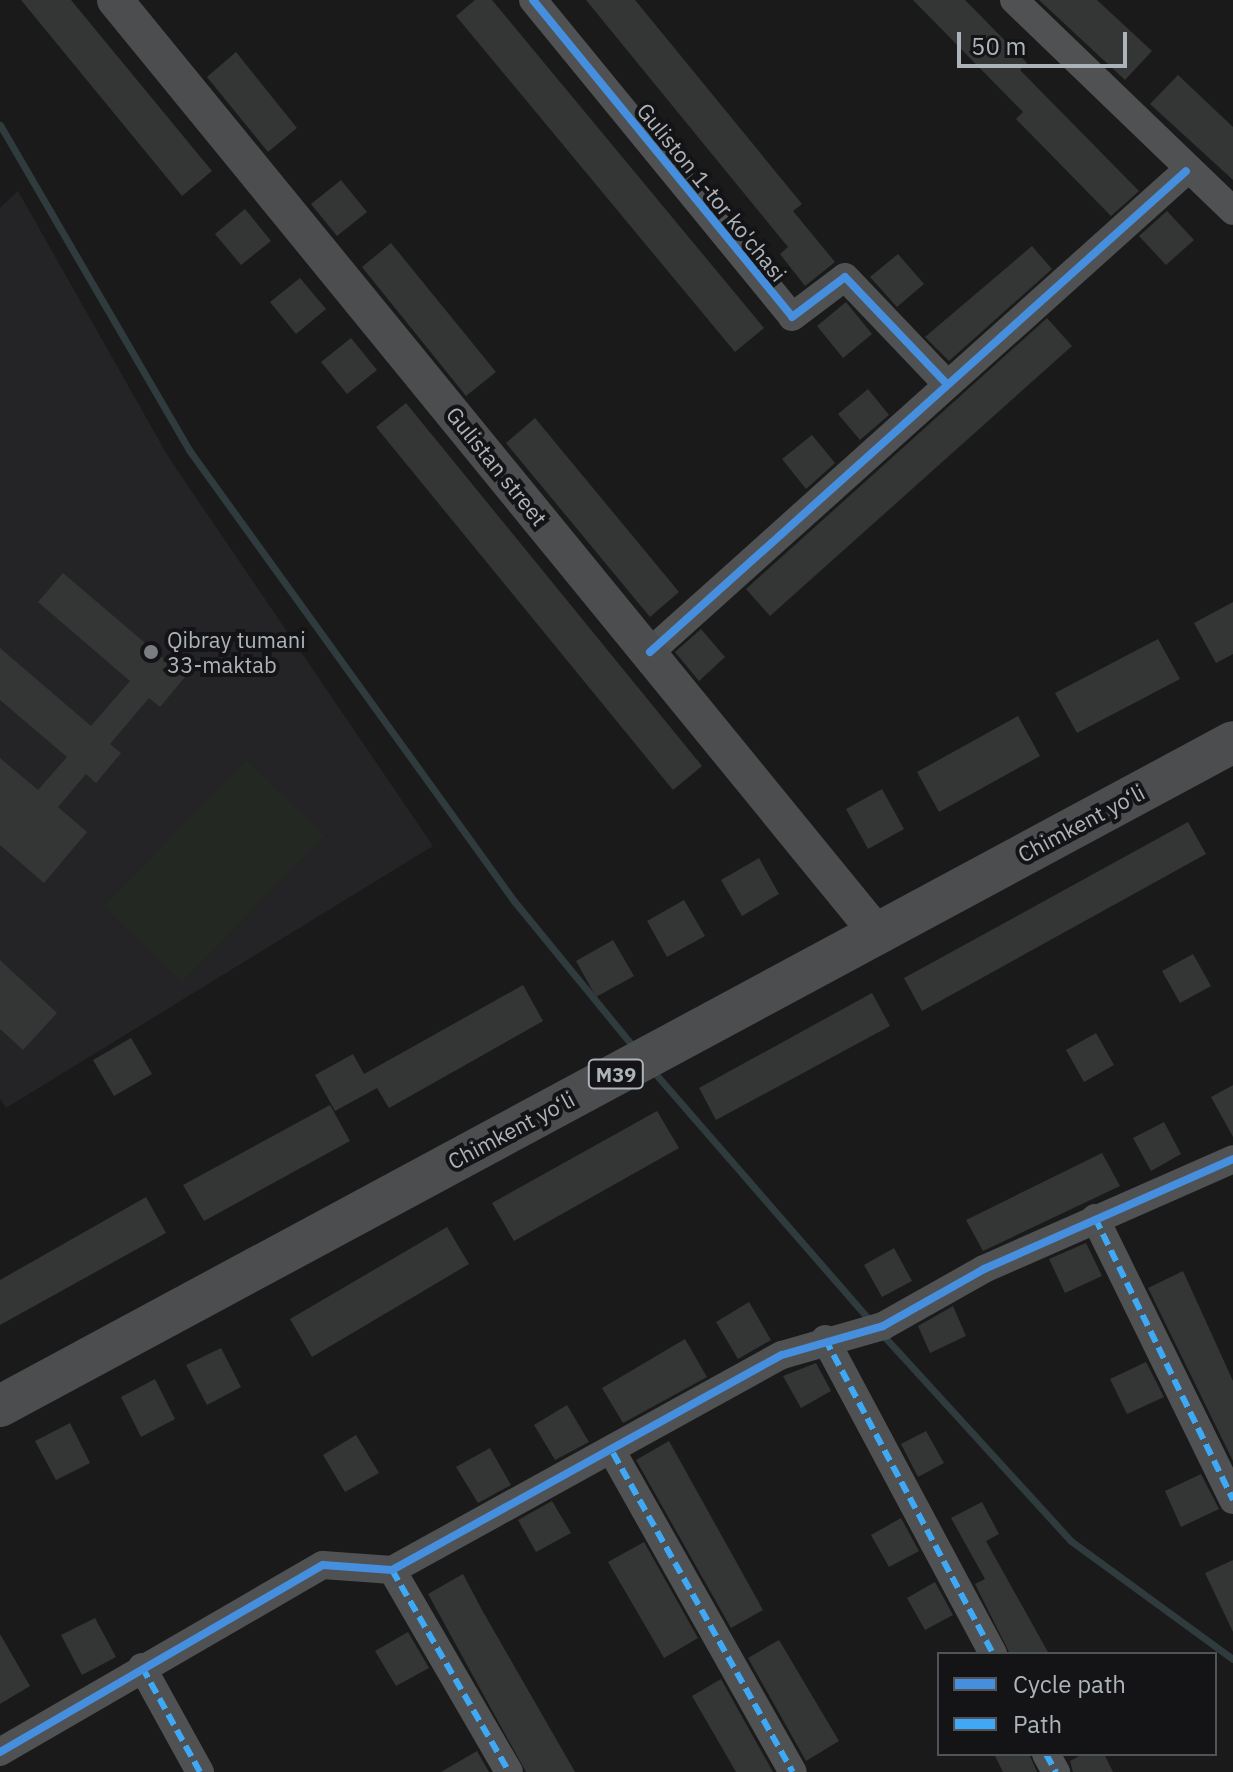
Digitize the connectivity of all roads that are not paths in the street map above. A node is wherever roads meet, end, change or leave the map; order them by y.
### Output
1 (115, 0) edge
2 (533, 0) edge
3 (1014, 0) edge
4 (1186, 171) junction
5 (1233, 211) edge
6 (945, 382) junction
7 (650, 652) junction
8 (1233, 742) edge
9 (877, 933) junction
10 (1233, 1159) edge
11 (1095, 1218) junction
12 (825, 1339) junction
13 (0, 1406) edge
14 (613, 1453) junction
15 (1233, 1500) edge
16 (392, 1570) junction
17 (992, 1652) edge
18 (142, 1667) junction
19 (0, 1752) edge
20 (200, 1772) edge
21 (509, 1772) edge
22 (793, 1772) edge

1 - 7 main road, Gulistan street
2 - 6 street, Guliston 1-tor ko'chasi
3 - 4 street
4 - 5 street
4 - 6 street
6 - 7 street
7 - 9 main road, Gulistan street
8 - 9 highway, Chimkent yo‘li / M39
9 - 13 highway, Chimkent yo‘li / M39
10 - 11 street
11 - 12 street
11 - 15 street
12 - 14 street
12 - 17 street
14 - 16 street
14 - 22 street
16 - 18 street
16 - 21 street
18 - 19 street
18 - 20 street

